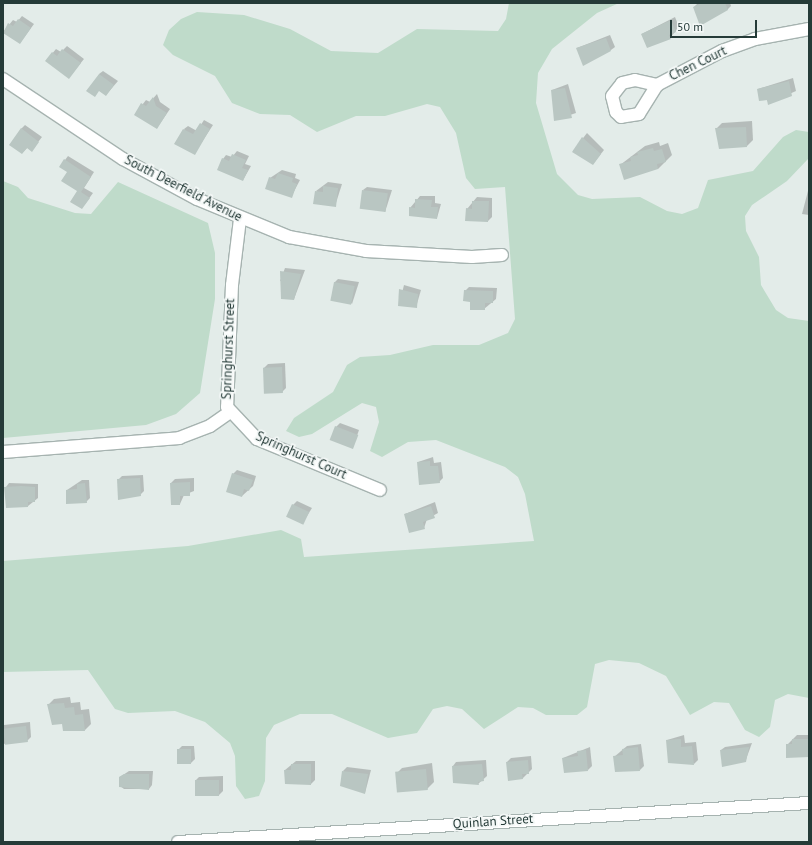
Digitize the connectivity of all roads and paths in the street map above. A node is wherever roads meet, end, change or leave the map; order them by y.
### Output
1 (809, 28) edge
2 (3, 79) edge
3 (657, 85) dead end
4 (240, 219) junction
5 (502, 255) dead end
6 (230, 412) junction
7 (3, 452) edge
8 (380, 490) dead end
9 (809, 802) edge
10 (257, 840) edge
11 (178, 842) edge

1 - 3 street, Chen Court
2 - 4 street, South Deerfield Avenue
4 - 5 street, South Deerfield Avenue
4 - 6 street, Springhurst Street
6 - 7 street, Springhurst Street
6 - 8 street, Springhurst Court
9 - 10 street, Quinlan Street
10 - 11 street, Quinlan Street

